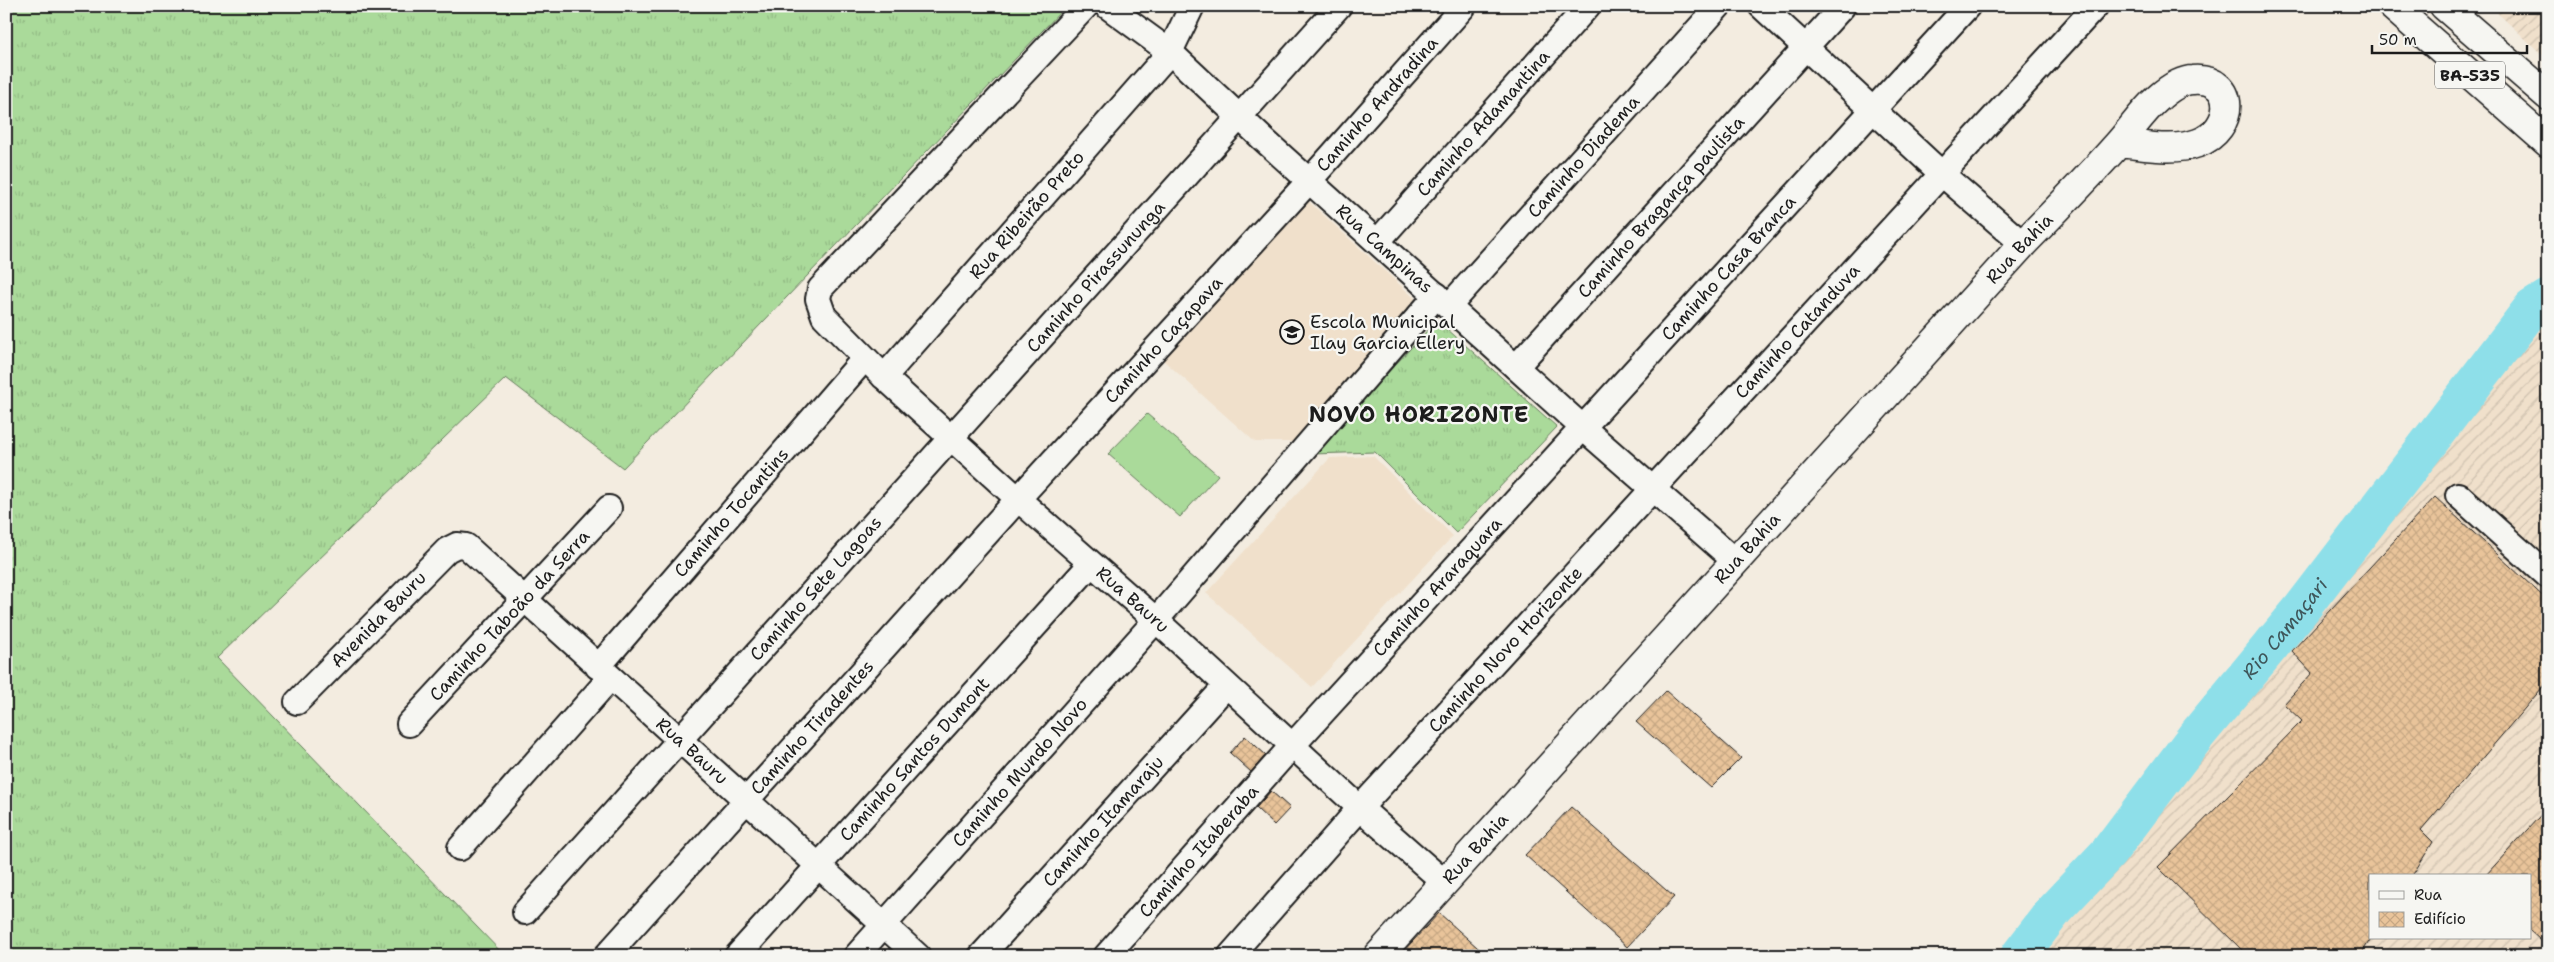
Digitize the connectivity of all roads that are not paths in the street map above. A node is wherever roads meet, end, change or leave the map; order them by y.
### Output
1 (1086, 6) edge
2 (1107, 6) edge
3 (1192, 6) edge
4 (1339, 6) edge
5 (1464, 6) edge
6 (1588, 6) edge
7 (1719, 6) edge
8 (1761, 6) edge
9 (1842, 6) edge
10 (1968, 6) edge
11 (2096, 6) edge
12 (2392, 6) edge
13 (2444, 6) edge
14 (1806, 46) junction
15 (1170, 52) junction
16 (2548, 96) edge
17 (1872, 108) junction
18 (1240, 116) junction
19 (2548, 143) edge
20 (2119, 144) dead end
21 (1942, 174) junction
22 (1310, 180) junction
23 (1378, 241) junction
24 (2023, 244) junction
25 (1443, 300) junction
26 (864, 359) junction
27 (1516, 367) junction
28 (884, 377) junction
29 (1582, 427) junction
30 (953, 438) junction
31 (1653, 490) junction
32 (2458, 495) dead end
33 (1018, 499) junction
34 (609, 508) dead end
35 (466, 546) joint
36 (1735, 561) junction
37 (1091, 564) junction
38 (2548, 576) edge
39 (525, 601) junction
40 (1156, 620) junction
41 (604, 672) junction
42 (1226, 686) junction
43 (297, 702) dead end
44 (409, 724) dead end
45 (679, 740) junction
46 (1292, 746) junction
47 (747, 800) junction
48 (1360, 808) junction
49 (460, 848) dead end
50 (818, 866) junction
51 (1444, 882) junction
52 (525, 912) dead end
53 (884, 925) junction
54 (606, 956) edge
55 (738, 956) edge
56 (856, 956) edge
57 (918, 956) edge
58 (981, 956) edge
59 (1106, 956) edge
60 (1230, 956) edge
61 (1378, 956) edge

1 - 26 street, Rua Bauru
2 - 15 street, Rua Campinas
3 - 15 street, Rua Ribeirão Preto
4 - 18 street, Caminho Pirassununga
5 - 22 street, Caminho Andradina
6 - 23 street, Caminho Adamantina
7 - 25 street, Caminho Diadema
8 - 14 street
9 - 14 street, Caminho Bragança paulista
10 - 17 street, Caminho Casa Branca
11 - 21 street, Caminho Catanduva
12 - 19 main road, BA-535
13 - 16 main road, BA-535
14 - 17 street
14 - 27 street, Caminho Bragança paulista
15 - 18 street, Rua Campinas
15 - 28 street, Rua Ribeirão Preto
17 - 21 street
17 - 29 street, Caminho Casa Branca
18 - 22 street, Rua Campinas
18 - 30 street, Caminho Pirassununga
20 - 24 main road, Rua Bahia
21 - 24 street
21 - 31 street, Caminho Catanduva
22 - 23 street, Rua Campinas
22 - 33 street, Caminho Caçapava
23 - 25 street, Rua Campinas
24 - 36 main road, Rua Bahia
25 - 27 street, Rua Campinas
25 - 40 street, Caminho Diadema
26 - 28 street, Rua Bauru
26 - 41 street, Caminho Tocantins
27 - 29 street, Rua Campinas
28 - 30 street, Rua Bauru
29 - 31 street, Rua Campinas
29 - 46 street, Caminho Araraquara
30 - 33 street, Rua Bauru
30 - 45 street, Caminho Sete Lagoas
31 - 36 street, Rua Campinas
31 - 48 street, Caminho Novo Horizonte
32 - 38 street
33 - 37 street, Rua Bauru
33 - 47 street, Caminho Tiradentes
34 - 39 street, Caminho Taboão da Serra
35 - 39 street, Rua Bauru
35 - 43 street, Avenida Bauru
36 - 51 main road, Rua Bahia
37 - 40 street, Rua Bauru
37 - 50 street, Caminho Santos Dumont
39 - 41 street, Rua Bauru
39 - 44 street, Caminho Taboão da Serra
40 - 42 street, Rua Bauru
40 - 53 street, Caminho Mundo Novo
41 - 45 street, Rua Bauru
41 - 49 street, Caminho Tocantins
42 - 46 street, Rua Bauru
42 - 58 street, Caminho Itamaraju
45 - 47 street, Rua Bauru
45 - 52 street, Caminho Sete Lagoas
46 - 48 street, Rua Bauru
46 - 59 street, Caminho Itaberaba
47 - 50 street, Rua Bauru
47 - 54 street, Caminho Tiradentes
48 - 51 street, Rua Bauru
48 - 60 street, Caminho Novo Horizonte
50 - 53 street, Rua Bauru
50 - 55 street, Caminho Santos Dumont
51 - 61 main road, Rua Bahia
53 - 56 street, Caminho Mundo Novo
53 - 57 street, Rua Bauru

